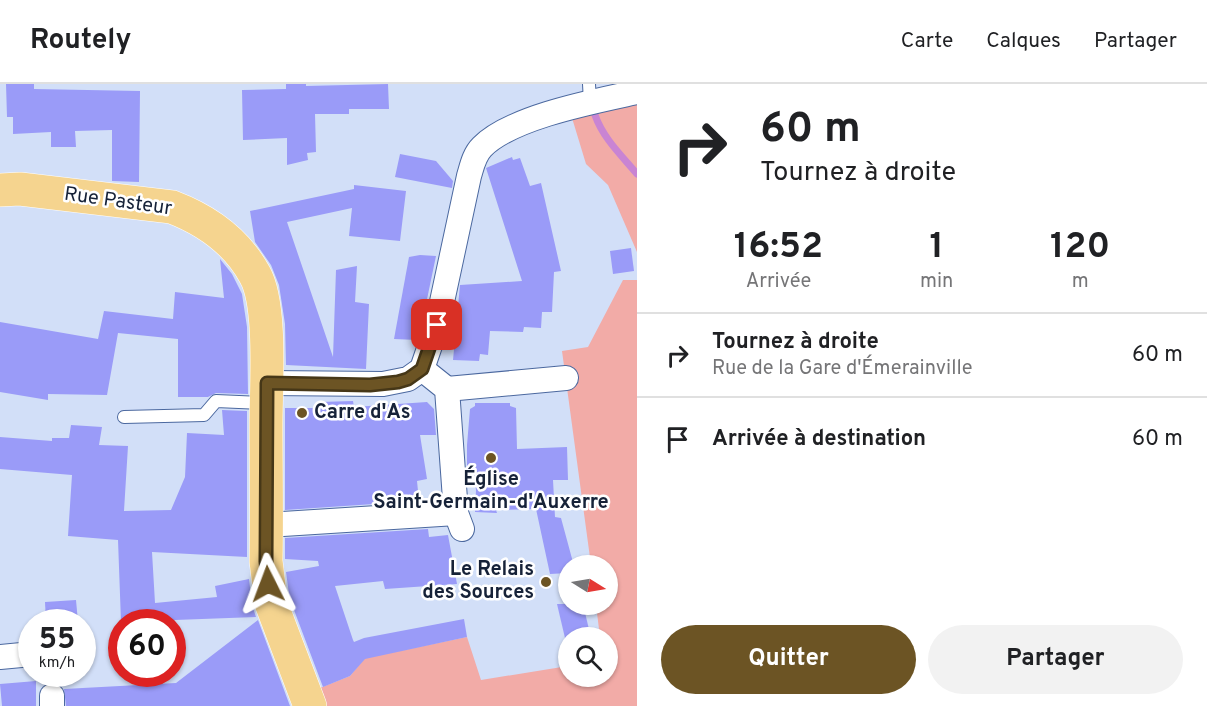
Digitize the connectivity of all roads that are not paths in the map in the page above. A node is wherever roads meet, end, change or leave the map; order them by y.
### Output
1 (590, 93) edge
2 (632, 93) edge
3 (16, 188) edge
4 (422, 369) junction
5 (566, 378) dead end
6 (447, 389) junction
7 (267, 393) junction
8 (124, 417) dead end
9 (267, 525) junction
10 (18, 655) edge
11 (0, 657) edge
12 (310, 706) edge

1 - 2 street
1 - 4 street
3 - 7 main road, Rue Pasteur
4 - 6 street
4 - 7 street
5 - 6 street
6 - 9 street
7 - 8 lane
7 - 9 main road, Rue Pasteur
9 - 12 main road, Rue Pasteur
10 - 11 street

